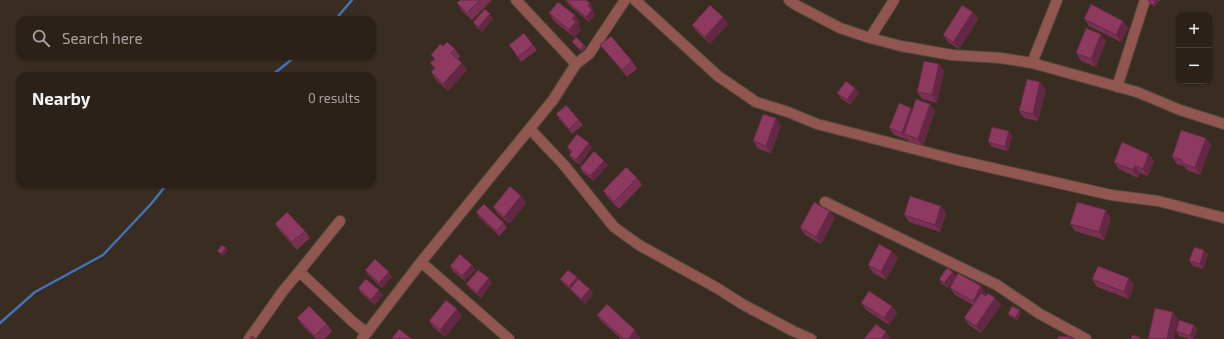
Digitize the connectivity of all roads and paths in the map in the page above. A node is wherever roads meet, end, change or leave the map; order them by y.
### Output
1 (516, 0) edge
2 (625, 0) edge
3 (635, 0) edge
4 (789, 0) edge
5 (894, 0) edge
6 (1057, 0) edge
7 (1145, 0) edge
8 (870, 38) junction
9 (1032, 63) junction
10 (576, 64) junction
11 (1117, 87) junction
12 (1224, 124) edge
13 (530, 129) junction
14 (825, 202) dead end
15 (1224, 218) edge
16 (340, 221) dead end
17 (421, 262) junction
18 (298, 273) junction
19 (365, 336) edge
20 (249, 339) edge
21 (509, 339) edge
22 (811, 339) edge
23 (1086, 339) edge

1 - 10 street
2 - 10 street
3 - 15 street
4 - 8 street
5 - 8 street
6 - 9 street
7 - 11 street
8 - 9 street
9 - 11 street
10 - 13 street
11 - 12 street
13 - 17 street
13 - 22 street
14 - 23 street
16 - 18 street
17 - 19 street
17 - 21 street
18 - 19 street
18 - 20 street

